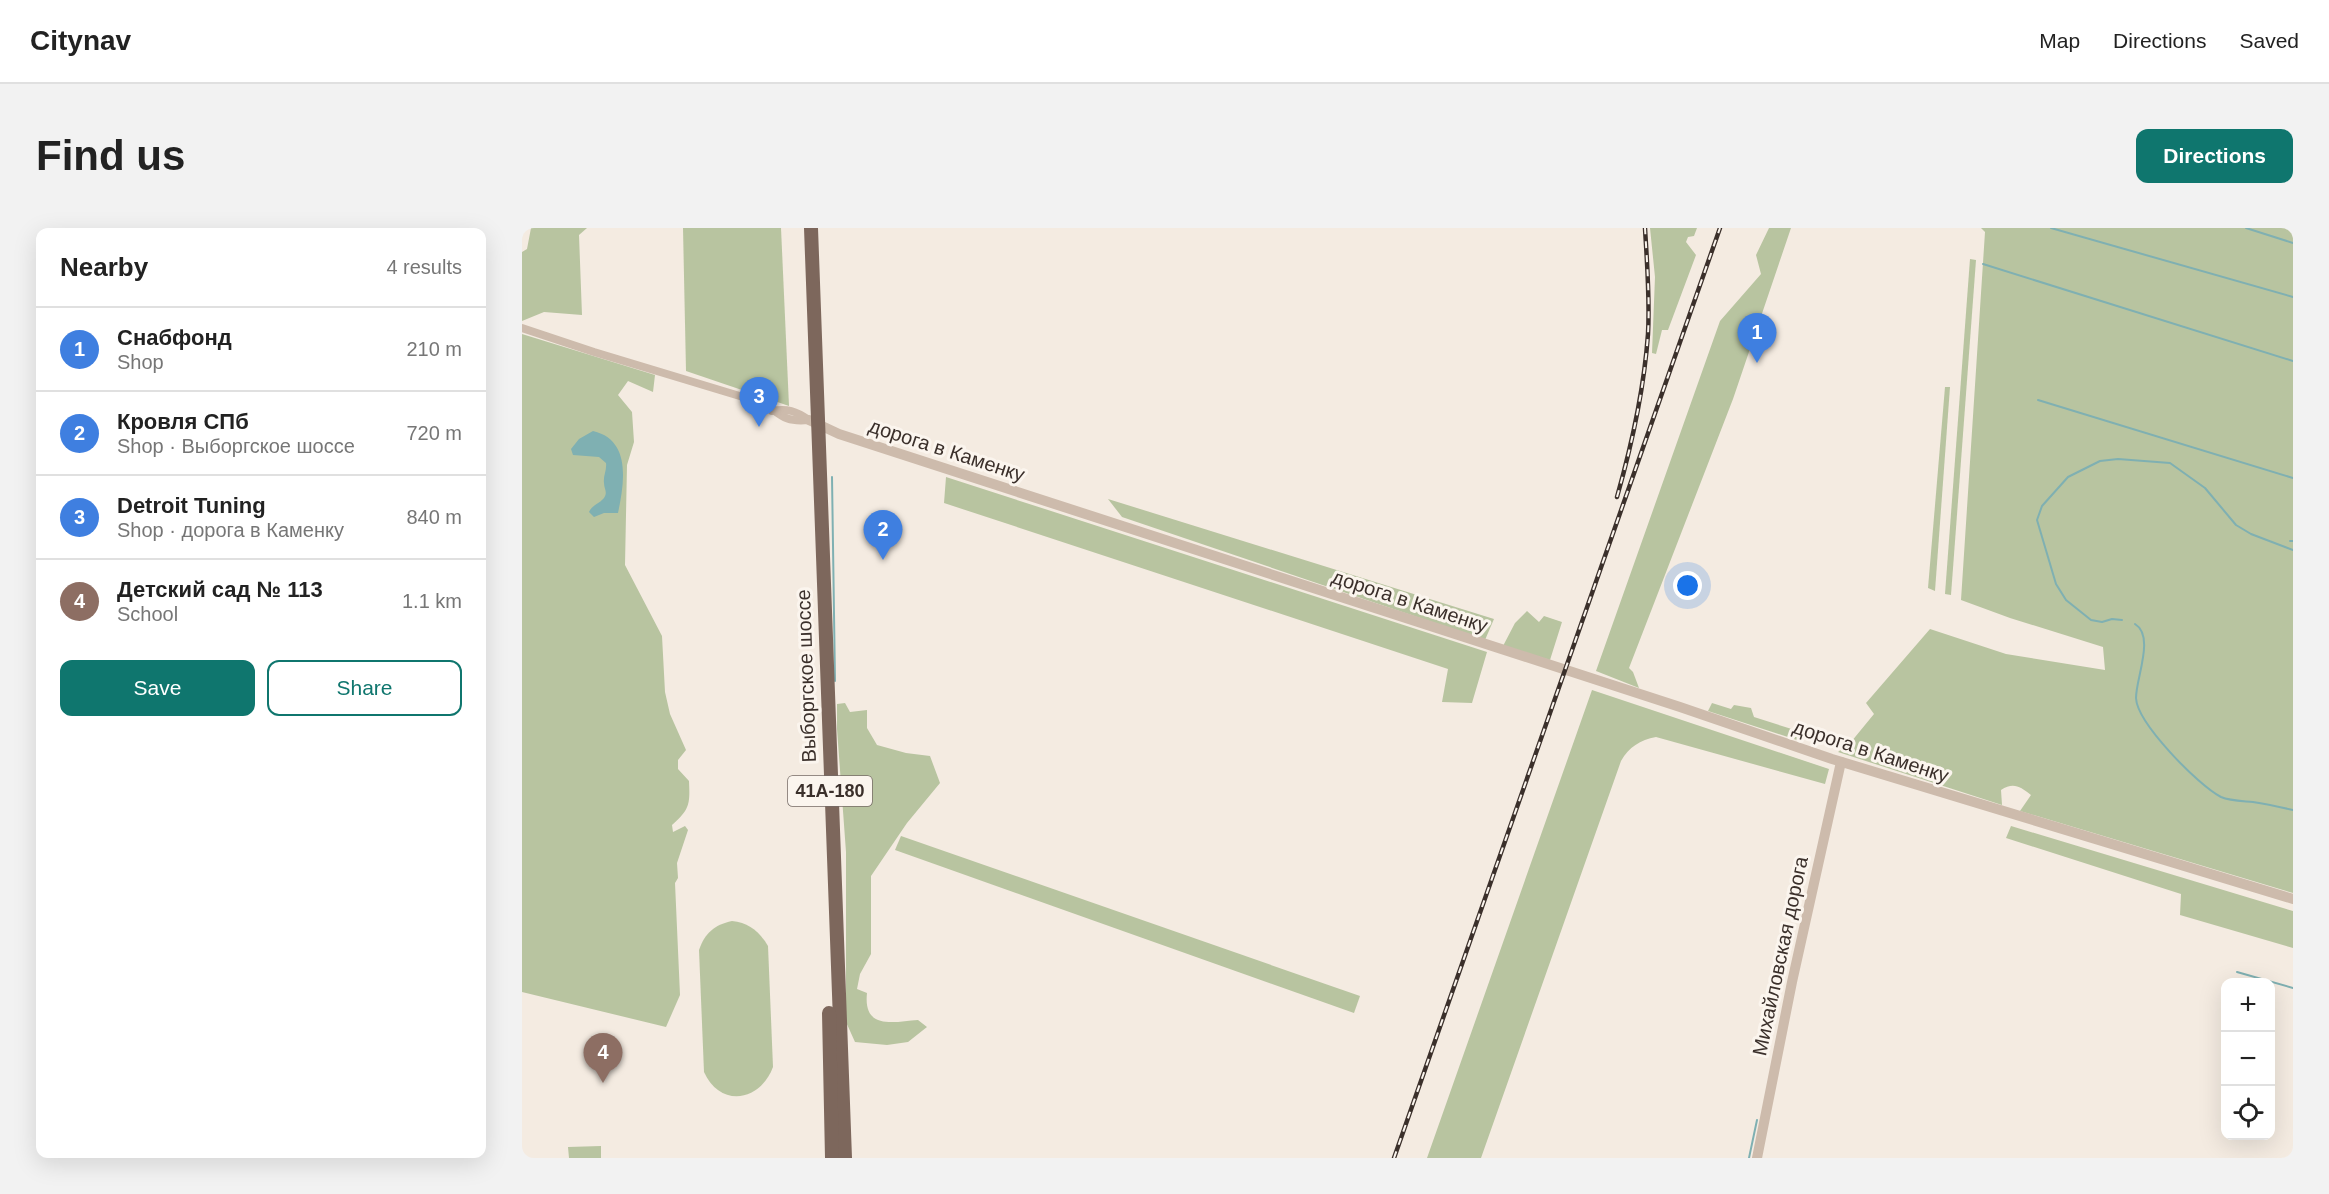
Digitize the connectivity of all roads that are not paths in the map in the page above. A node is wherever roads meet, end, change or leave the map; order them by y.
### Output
1 (802, 228) edge
2 (811, 228) edge
3 (522, 328) edge
4 (813, 422) junction
5 (1841, 762) junction
6 (2293, 899) edge
7 (832, 1158) edge
8 (845, 1158) edge
9 (1756, 1158) edge

1 - 4 main road, Выборгское шоссе / 41А-180
2 - 4 main road, Выборгское шоссе / 41А-180
3 - 4 street, дорога в Каменку
4 - 5 street, дорога в Каменку
4 - 7 main road, Выборгское шоссе / 41А-180
4 - 8 main road, Выборгское шоссе / 41А-180
5 - 6 street, дорога в Каменку
5 - 9 street, Михайловская дорога

